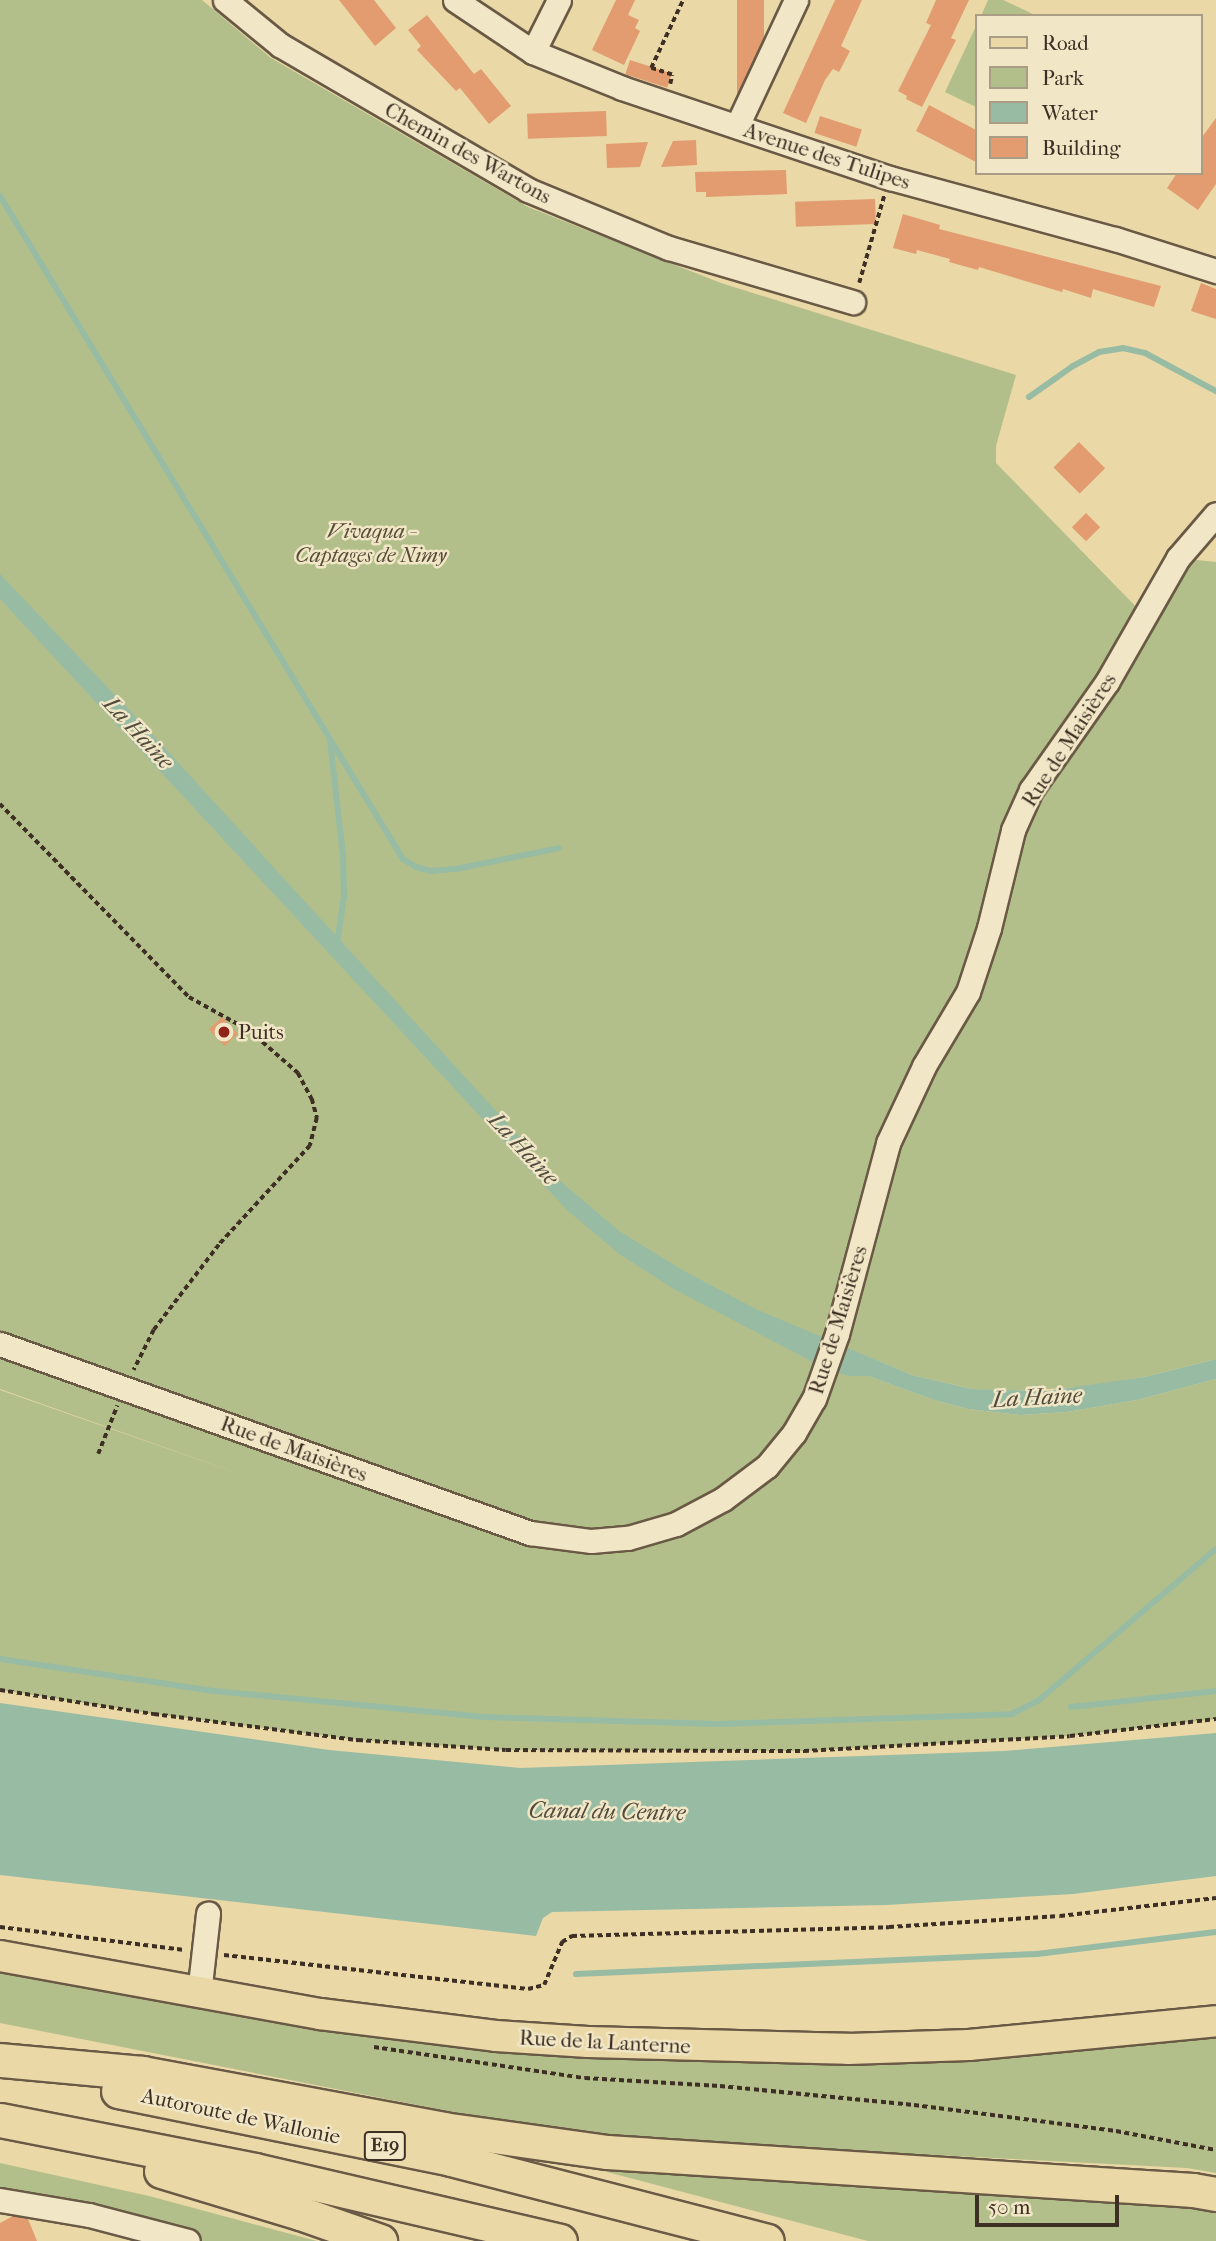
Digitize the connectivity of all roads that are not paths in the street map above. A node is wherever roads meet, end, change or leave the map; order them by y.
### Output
1 (225, 0) edge
2 (455, 0) edge
3 (559, 0) edge
4 (796, 0) edge
5 (533, 52) junction
6 (737, 127) junction
7 (1216, 271) edge
8 (853, 302) road end
9 (1216, 514) edge
10 (0, 1344) edge
11 (208, 1914) dead end
12 (0, 1956) edge
13 (199, 1994) junction
14 (1216, 2021) edge
15 (0, 2060) edge
16 (0, 2067) edge
17 (0, 2120) edge
18 (0, 2125) edge
19 (1216, 2194) edge
20 (0, 2200) edge
21 (186, 2240) edge
22 (380, 2241) edge
23 (560, 2241) edge
24 (767, 2241) edge

1 - 8 street, Chemin des Wartons
2 - 5 street, Avenue des Tulipes
3 - 5 street
4 - 6 street
5 - 6 street, Avenue des Tulipes
6 - 7 street, Avenue des Tulipes
9 - 10 street, Rue de Maisières
11 - 13 street
12 - 13 main road, Rue de la Lanterne
13 - 14 main road, Rue de la Lanterne
15 - 19 highway
16 - 24 highway, Autoroute de Wallonie / E19
17 - 23 highway, E19
18 - 22 highway
20 - 21 street

